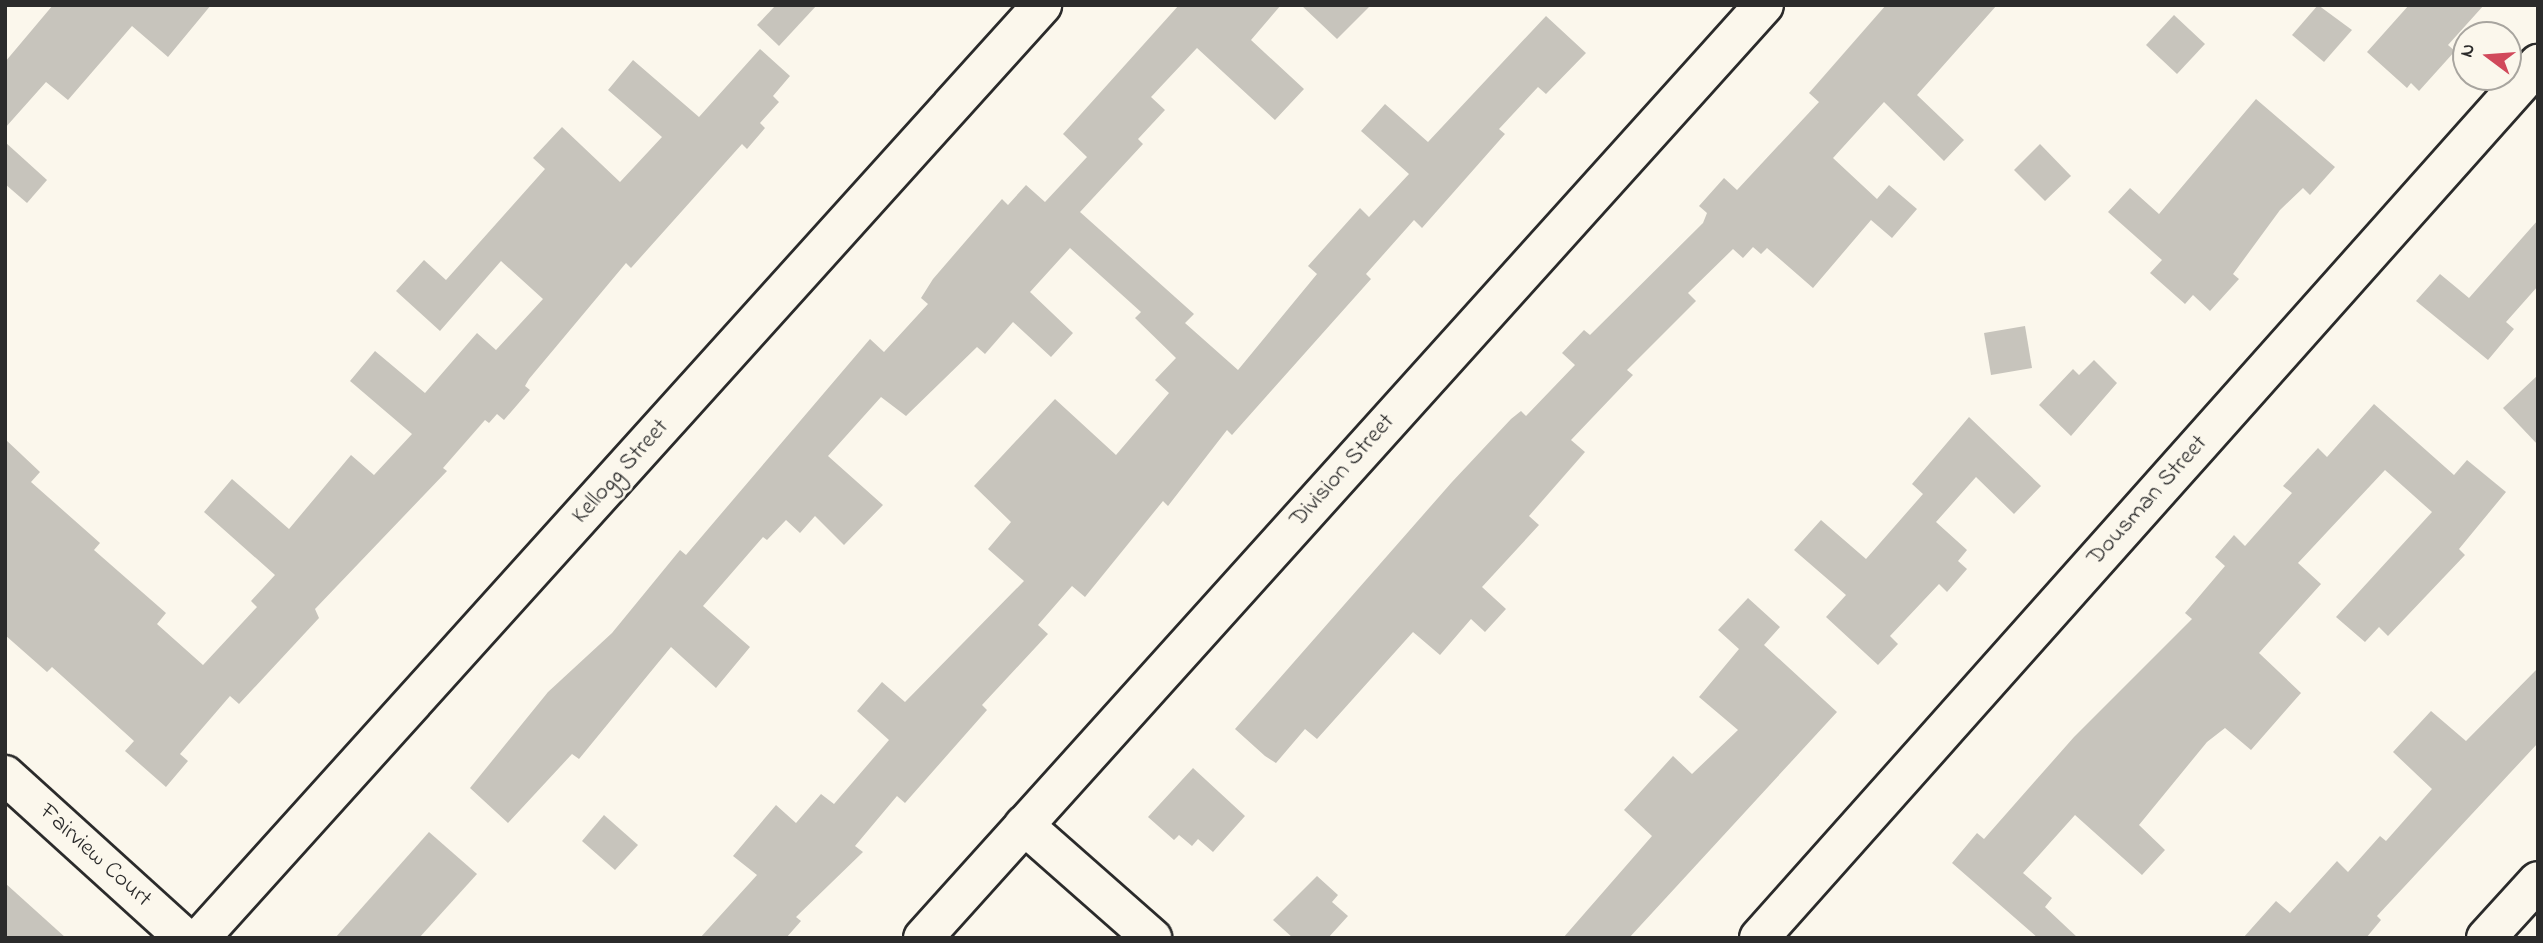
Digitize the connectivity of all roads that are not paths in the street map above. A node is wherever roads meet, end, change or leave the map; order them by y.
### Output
1 (1042, 5) edge
2 (1764, 5) edge
3 (2538, 64) edge
4 (5, 775) edge
5 (1024, 825) junction
6 (2538, 881) edge
7 (185, 938) edge
8 (200, 938) edge
9 (923, 938) edge
10 (1152, 938) edge
11 (1759, 938) edge
12 (2486, 938) edge

1 - 8 street, Kellogg Street
2 - 5 street, Division Street
3 - 11 street, Dousman Street
4 - 7 street, Fairview Court
5 - 9 street, Division Street
5 - 10 street
6 - 12 street

